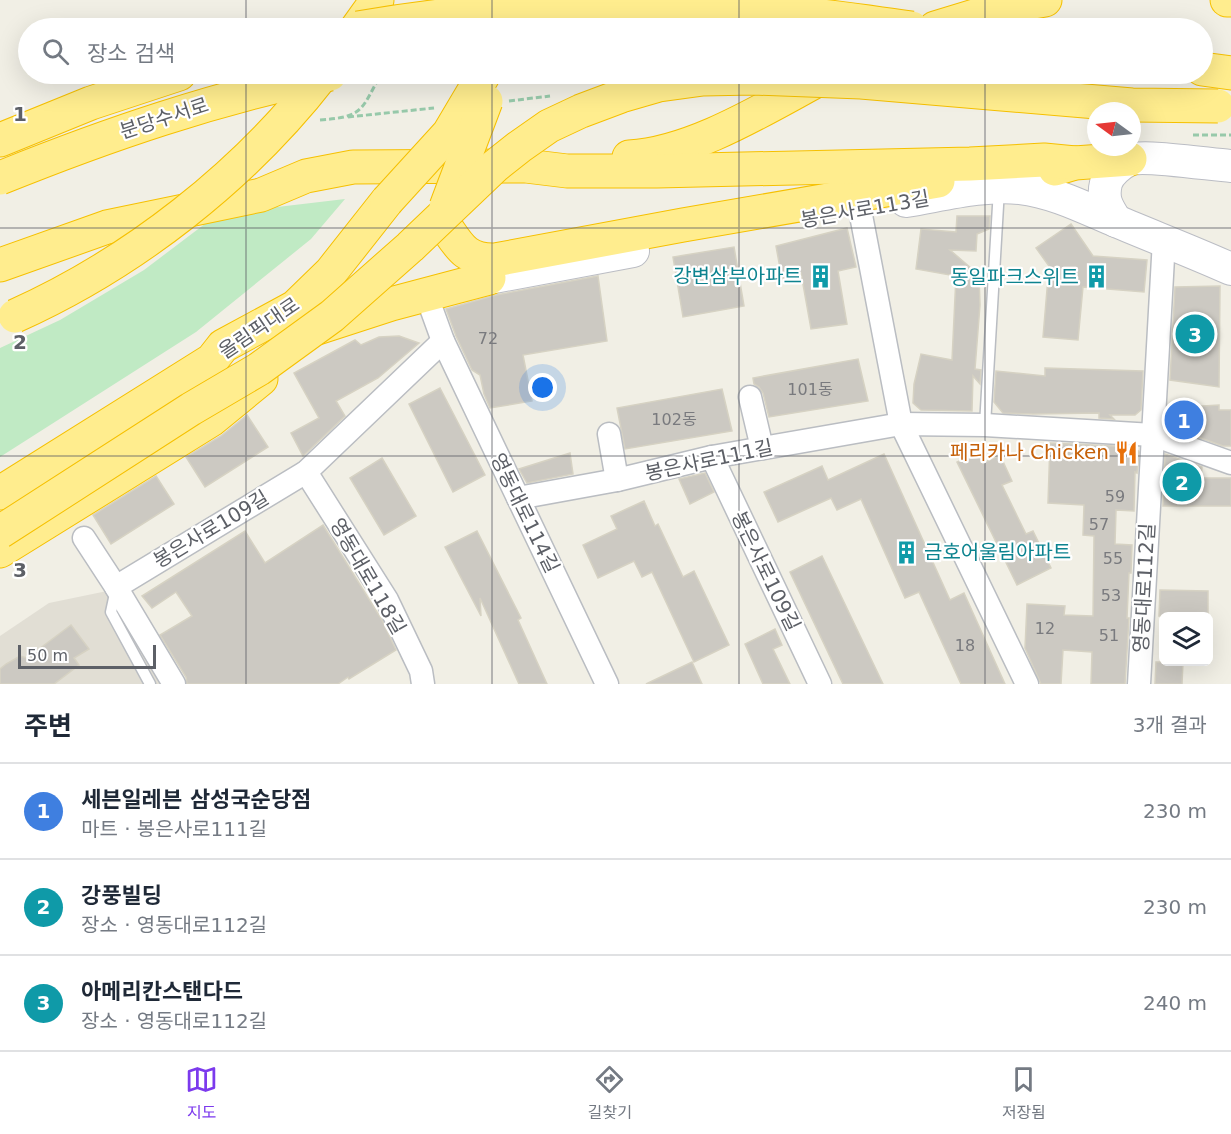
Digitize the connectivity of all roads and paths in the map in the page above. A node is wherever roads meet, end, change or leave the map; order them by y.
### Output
1 (377, 0) edge
2 (518, 0) edge
3 (1046, 0) edge
4 (365, 18) edge
5 (424, 18) edge
6 (512, 18) edge
7 (831, 18) edge
8 (968, 18) edge
9 (1213, 70) edge
10 (1231, 73) edge
11 (150, 84) edge
12 (288, 84) edge
13 (315, 84) edge
14 (376, 84) edge
15 (478, 84) edge
16 (491, 84) edge
17 (666, 84) edge
18 (812, 84) edge
19 (885, 84) edge
20 (1096, 84) edge
21 (1224, 107) edge
22 (314, 120) dead end
23 (0, 140) edge
24 (1130, 159) junction
25 (1075, 163) junction
26 (526, 166) junction
27 (1231, 166) edge
28 (0, 178) edge
29 (999, 187) junction
30 (860, 210) junction
31 (1116, 221) junction
32 (1164, 240) junction
33 (0, 265) edge
34 (1231, 269) edge
35 (489, 278) joint
36 (426, 294) junction
37 (8, 319) edge
38 (322, 327) junction
39 (443, 341) junction
40 (212, 360) junction
41 (750, 397) dead end
42 (901, 424) junction
43 (985, 425) junction
44 (609, 434) dead end
45 (1153, 435) junction
46 (762, 448) junction
47 (712, 457) junction
48 (1231, 463) edge
49 (306, 471) junction
50 (617, 480) junction
51 (0, 493) edge
52 (518, 498) junction
53 (0, 532) edge
54 (84, 538) dead end
55 (0, 551) edge
56 (116, 586) junction
57 (150, 684) edge
58 (174, 684) edge
59 (423, 684) edge
60 (607, 684) edge
61 (820, 684) edge
62 (1027, 684) edge
63 (1139, 684) edge

1 - 4 highway
2 - 6 highway
3 - 8 highway
5 - 7 highway, bridge
9 - 10 highway
11 - 23 highway, 분당수서로
12 - 28 highway, 분당수서로, bridge
13 - 37 highway, bridge
14 - 22 path
15 - 40 highway, 올림픽대로, bridge
16 - 25 highway, bridge
17 - 53 highway, bridge
18 - 26 highway, bridge
19 - 21 highway, bridge
20 - 21 highway, bridge
24 - 25 highway
24 - 27 street
24 - 31 street
25 - 26 highway
26 - 33 highway
29 - 30 street, 봉은사로113길
29 - 31 street, 봉은사로113길
29 - 43 lane
30 - 35 street, 봉은사로113길
30 - 42 street
31 - 32 street, 봉은사로113길
32 - 34 street, 봉은사로113길
32 - 45 street, 영동대로112길
35 - 36 highway
36 - 38 highway
36 - 39 street, 영동대로114길
38 - 40 highway
38 - 55 highway
39 - 49 street
39 - 52 street, 영동대로114길
40 - 51 highway, 올림픽대로
41 - 46 street
42 - 43 street, 봉은사로111길
42 - 46 street, 봉은사로111길
42 - 62 street
43 - 45 street, 봉은사로111길
44 - 50 street
45 - 48 street, 봉은사로111길
45 - 63 street, 영동대로112길
46 - 47 street, 봉은사로111길
47 - 50 street, 봉은사로111길
47 - 61 street, 봉은사로109길
49 - 56 street, 봉은사로109길
49 - 59 street, 영동대로118길
50 - 52 street, 봉은사로111길
52 - 60 street, 영동대로114길
54 - 56 street
56 - 57 lane
56 - 58 street

